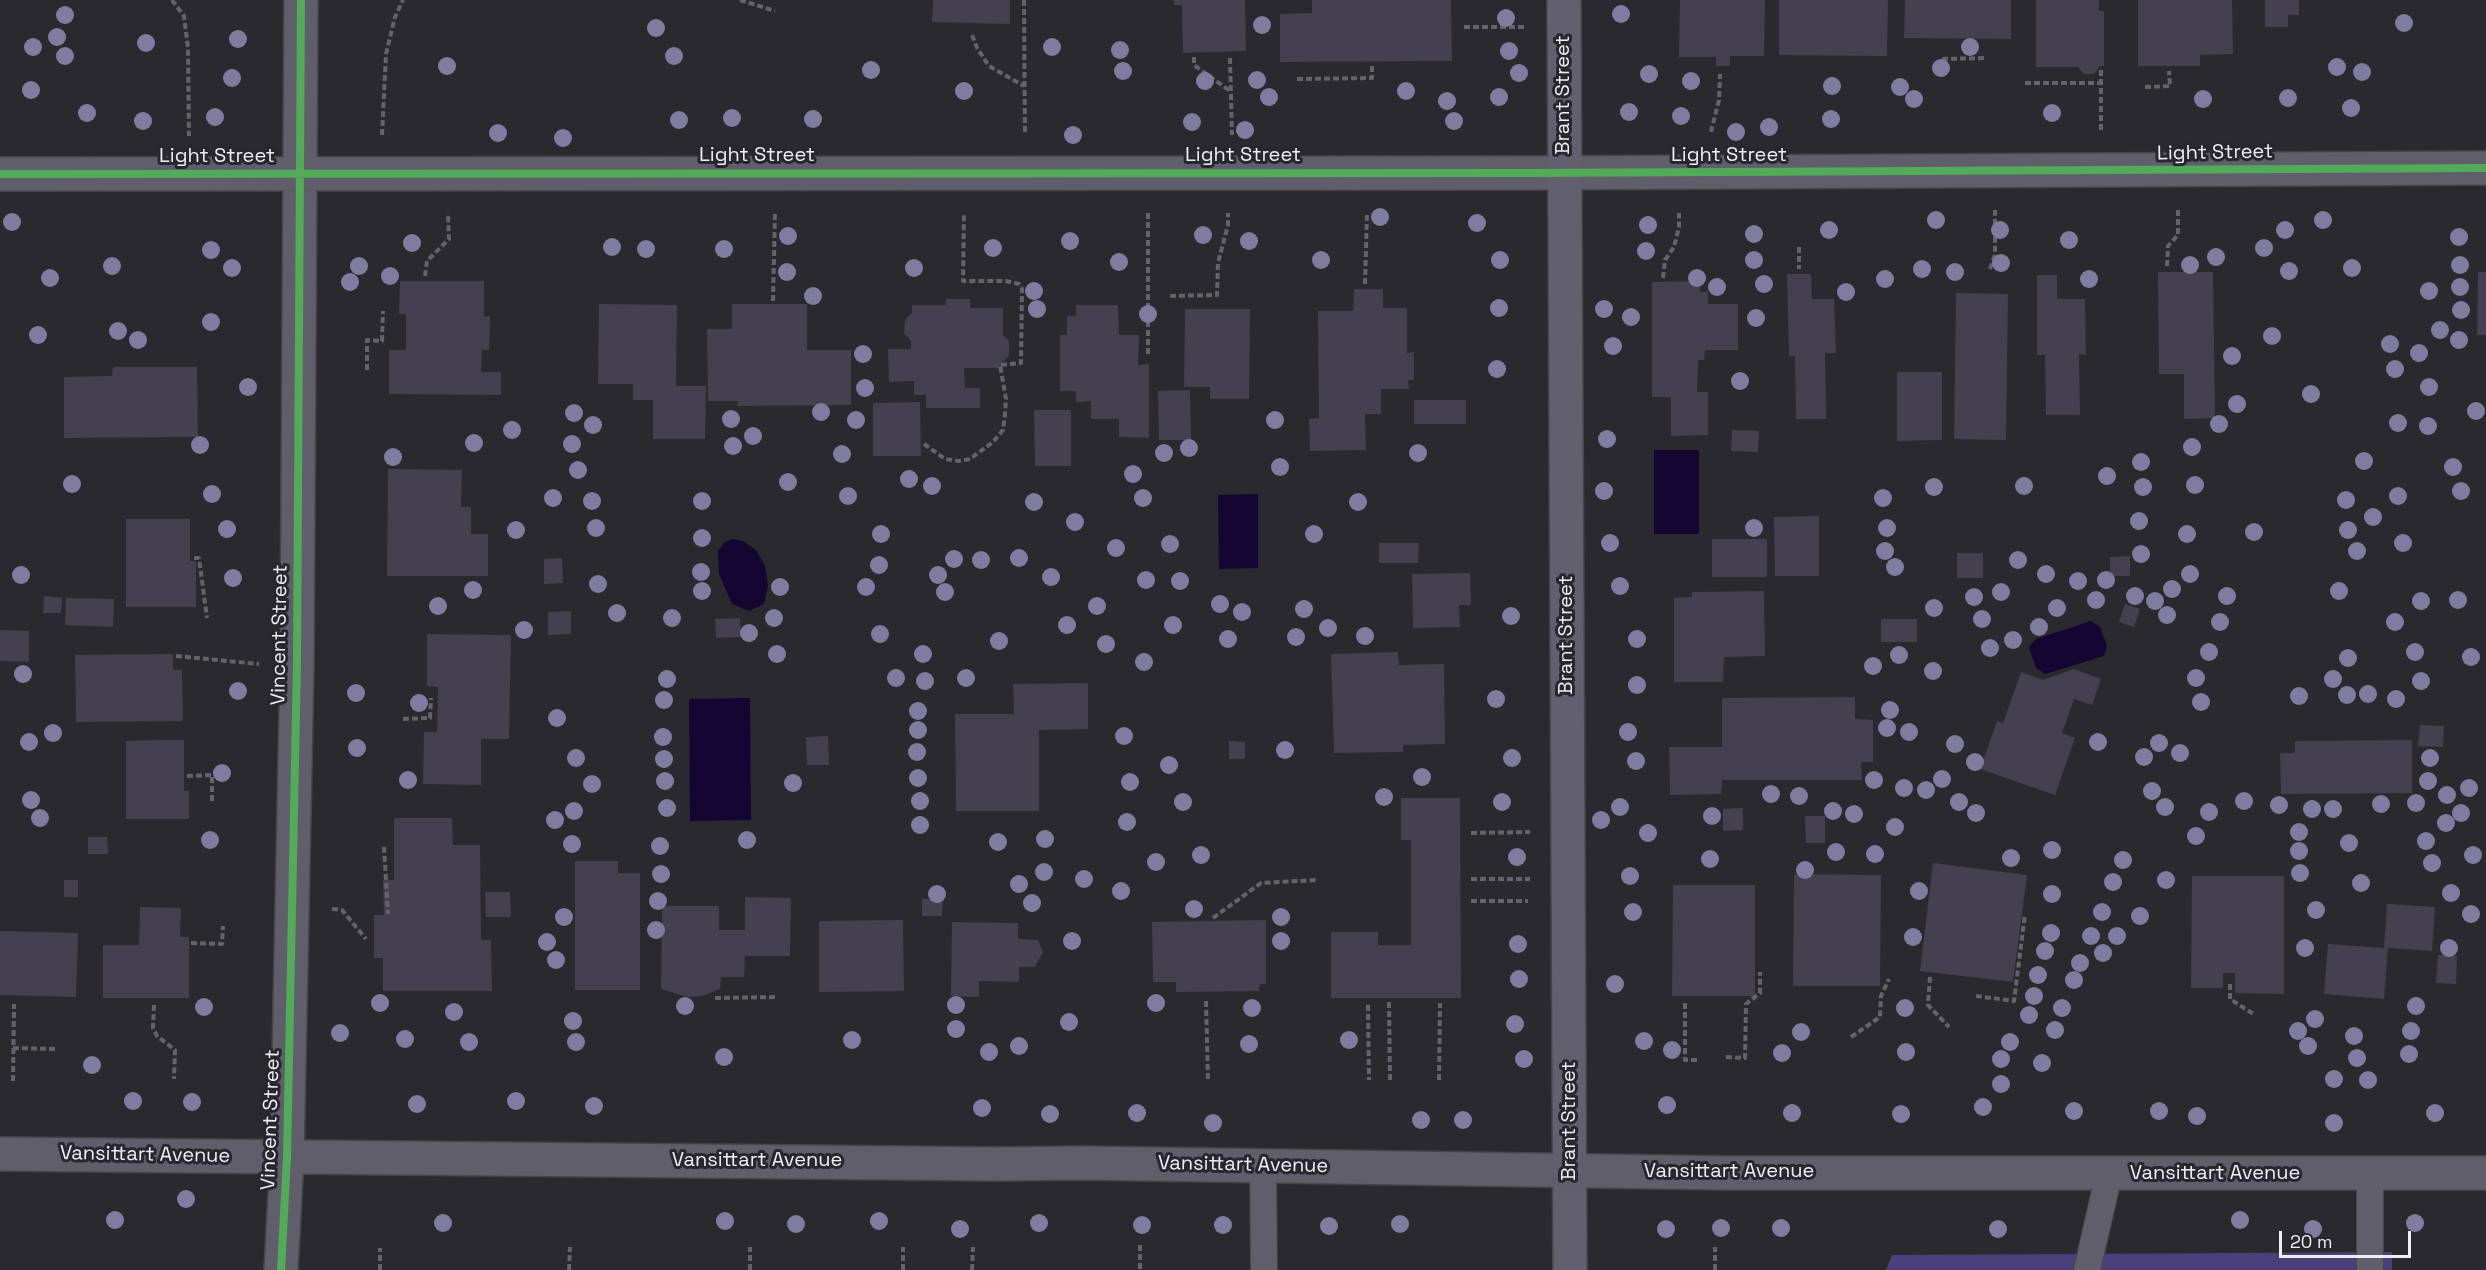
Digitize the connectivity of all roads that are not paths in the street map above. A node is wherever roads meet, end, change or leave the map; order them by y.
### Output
1 (301, 0) edge
2 (1564, 0) edge
3 (2486, 168) edge
4 (301, 173) junction
5 (1564, 173) junction
6 (0, 174) edge
7 (0, 1154) edge
8 (287, 1157) junction
9 (1263, 1166) junction
10 (1570, 1171) junction
11 (2486, 1173) edge
12 (2109, 1174) junction
13 (2370, 1174) junction
14 (2088, 1269) edge
15 (281, 1270) edge
16 (1264, 1270) edge
17 (1570, 1270) edge
18 (2370, 1270) edge

1 - 4 street, Vincent Street
2 - 5 street, Brant Street
3 - 5 street, Light Street
4 - 5 street, Light Street
4 - 6 street, Light Street
4 - 8 street, Vincent Street
5 - 10 street, Brant Street
7 - 8 main road, Vansittart Avenue
8 - 9 main road, Vansittart Avenue
8 - 15 street, Vincent Street
9 - 10 main road, Vansittart Avenue
9 - 16 lane
10 - 12 main road, Vansittart Avenue
10 - 17 street, Brant Street
11 - 13 main road, Vansittart Avenue
12 - 13 main road, Vansittart Avenue
12 - 14 lane
13 - 18 lane

